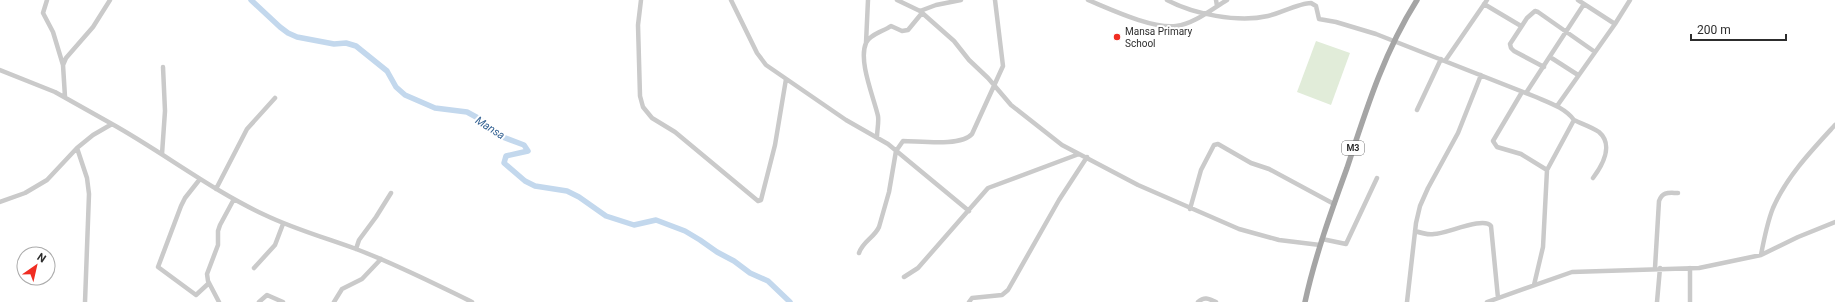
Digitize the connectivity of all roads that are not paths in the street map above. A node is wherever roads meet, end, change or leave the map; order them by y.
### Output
1 (47, 0) edge
2 (110, 0) edge
3 (641, 0) edge
4 (731, 0) edge
5 (868, 0) edge
6 (897, 0) edge
7 (961, 0) edge
8 (995, 0) edge
9 (1088, 0) edge
10 (1167, 0) edge
11 (1216, 0) edge
12 (1227, 0) edge
13 (1417, 0) edge
14 (1578, 0) edge
15 (1630, 0) edge
16 (1485, 2) edge
17 (1584, 4) junction
18 (1217, 6) junction
19 (921, 12) junction
20 (1205, 13) junction
21 (1615, 24) junction
22 (1521, 26) junction
23 (1567, 30) junction
24 (1394, 40) junction
25 (866, 43) junction
26 (1595, 52) junction
27 (1550, 56) junction
28 (1443, 60) junction
29 (62, 65) junction
30 (163, 67) dead end
31 (1544, 67) junction
32 (0, 70) edge
33 (1481, 75) junction
34 (1578, 76) junction
35 (786, 79) junction
36 (994, 85) junction
37 (1524, 93) junction
38 (65, 97) junction
39 (275, 98) dead end
40 (1557, 106) junction
41 (1416, 110) dead end
42 (1574, 120) junction
43 (112, 124) junction
44 (1835, 125) edge
45 (877, 137) junction
46 (76, 148) junction
47 (896, 151) junction
48 (162, 154) junction
49 (1079, 154) junction
50 (1087, 158) junction
51 (1547, 170) junction
52 (1377, 178) dead end
53 (1594, 178) dead end
54 (200, 179) junction
55 (216, 189) junction
56 (391, 193) dead end
57 (1678, 193) dead end
58 (234, 199) junction
59 (0, 202) edge
60 (1334, 204) junction
61 (1190, 209) junction
62 (969, 211) junction
63 (1835, 222) edge
64 (283, 224) junction
65 (1415, 232) junction
66 (1321, 242) junction
67 (356, 249) junction
68 (860, 253) dead end
69 (1761, 255) junction
70 (380, 259) junction
71 (254, 268) dead end
72 (1655, 268) junction
73 (1660, 268) junction
74 (1690, 268) junction
75 (904, 277) dead end
76 (209, 284) junction
77 (1534, 285) junction
78 (1498, 298) junction
79 (85, 302) edge
80 (219, 302) edge
81 (259, 302) edge
82 (283, 302) edge
83 (334, 302) edge
84 (472, 302) edge
85 (969, 302) edge
86 (1198, 302) edge
87 (1216, 302) edge
88 (1305, 302) edge
89 (1407, 302) edge
90 (1487, 302) edge
91 (1657, 302) edge
92 (1690, 302) edge

1 - 29 street
2 - 29 street
3 - 35 street
4 - 35 street
5 - 25 street
6 - 19 street
7 - 19 street
8 - 36 street
9 - 20 street
10 - 20 street
11 - 18 street
12 - 18 street
13 - 24 main road, M3
14 - 17 street
15 - 21 street
16 - 22 street
16 - 28 street
17 - 21 street
17 - 23 street
18 - 20 street
19 - 25 street
19 - 36 street
20 - 24 street
21 - 26 street
22 - 23 street
22 - 31 street
23 - 26 street
23 - 27 street
24 - 28 street
24 - 60 main road, M3
25 - 45 street
26 - 34 street
27 - 31 street
27 - 34 street
28 - 33 street
28 - 41 street
29 - 38 street
30 - 48 street
31 - 37 street
32 - 38 street
33 - 37 street
33 - 65 street
34 - 40 street
35 - 45 street
36 - 47 street
36 - 49 street
37 - 40 street
37 - 51 street
38 - 43 street
39 - 55 street
40 - 42 street
42 - 51 street
42 - 53 street
43 - 46 street
43 - 48 street
44 - 69 street
45 - 47 street
46 - 59 street
46 - 79 street
47 - 62 street
47 - 68 street
48 - 54 street
49 - 50 street
49 - 62 street
50 - 61 street
50 - 85 street
51 - 77 street
52 - 66 street
54 - 55 street
54 - 76 street
55 - 58 street
56 - 67 street
57 - 72 street
58 - 64 street
58 - 76 street
60 - 61 street
60 - 66 main road, M3
61 - 66 street
62 - 75 street
63 - 69 street
64 - 67 street
64 - 71 street
65 - 78 street
65 - 89 street
66 - 88 main road, M3
67 - 70 street
69 - 74 street
70 - 83 street
70 - 84 street
72 - 73 street
72 - 77 street
73 - 74 street
73 - 91 street
74 - 92 street
76 - 80 street
77 - 78 street
78 - 90 street
81 - 82 street
86 - 87 street

